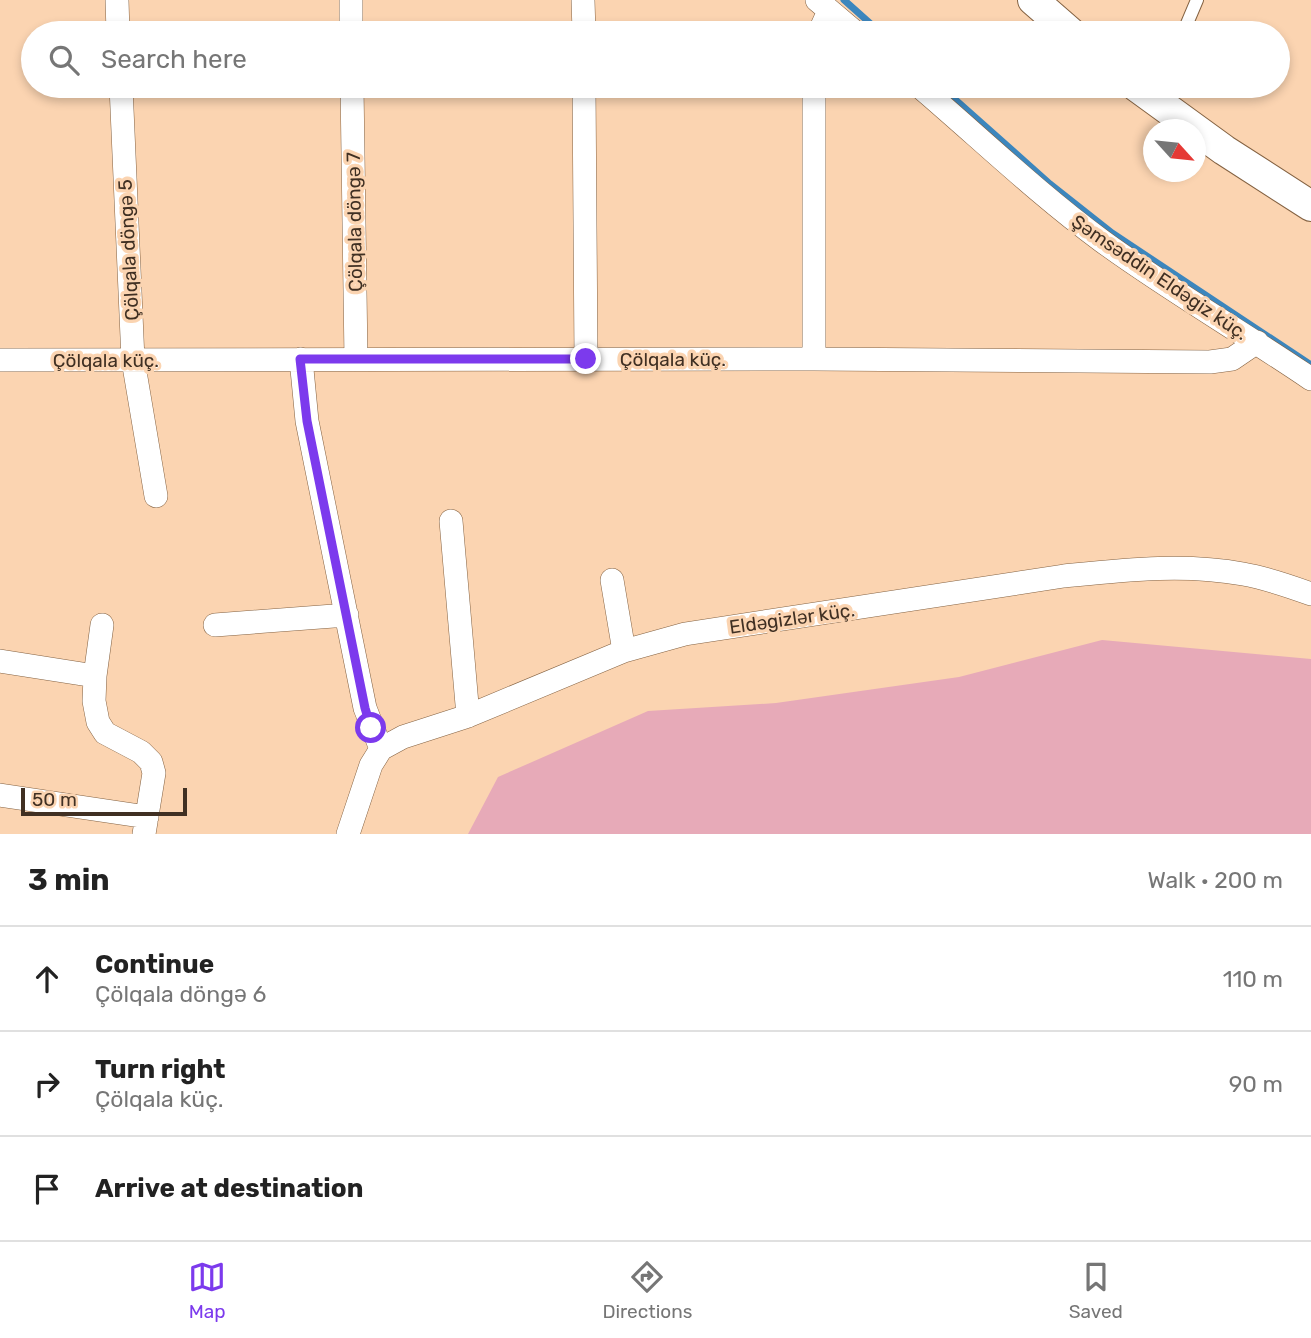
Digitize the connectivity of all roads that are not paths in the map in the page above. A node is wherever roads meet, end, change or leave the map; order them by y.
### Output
1 (117, 0) edge
2 (351, 0) edge
3 (583, 0) edge
4 (1033, 0) edge
5 (1197, 0) edge
6 (823, 5) edge
7 (118, 21) edge
8 (351, 21) edge
9 (584, 21) edge
10 (842, 21) edge
11 (1057, 21) edge
12 (1188, 21) edge
13 (122, 98) edge
14 (352, 98) edge
15 (584, 98) edge
16 (814, 98) edge
17 (933, 98) edge
18 (1158, 98) edge
19 (1311, 206) edge
20 (1257, 342) junction
21 (300, 359) junction
22 (356, 359) junction
23 (586, 359) junction
24 (814, 359) junction
25 (0, 360) edge
26 (133, 360) junction
27 (1311, 379) edge
28 (156, 496) dead end
29 (451, 521) dead end
30 (612, 580) dead end
31 (1311, 594) edge
32 (347, 615) junction
33 (102, 625) dead end
34 (215, 625) dead end
35 (624, 651) junction
36 (0, 661) edge
37 (95, 676) junction
38 (468, 716) junction
39 (381, 749) junction
40 (0, 795) edge
41 (145, 826) edge
42 (348, 834) edge

1 - 7 street
2 - 8 street
3 - 9 street
4 - 11 street
5 - 12 lane
6 - 10 street
13 - 26 street, Çölqala döngə 5
14 - 22 street, Çölqala döngə 7
15 - 23 street
16 - 24 street
17 - 20 street, Şəmsəddin Eldəgiz küç.
18 - 19 street
20 - 24 street, Çölqala küç.
20 - 27 street, Şəmsəddin Eldəgiz küç.
21 - 22 street, Çölqala küç.
21 - 26 street, Çölqala küç.
21 - 32 street
22 - 23 street, Çölqala küç.
23 - 24 street, Çölqala küç.
25 - 26 street, Çölqala küç.
26 - 28 street, Çölqala döngə 5
29 - 38 street
30 - 35 street
31 - 35 street, Eldəgizlər küç.
32 - 34 street
32 - 39 street
33 - 37 street
35 - 38 street, Eldəgizlər küç.
36 - 37 street
37 - 41 street
38 - 39 street, Eldəgizlər küç.
39 - 42 street
40 - 41 street

